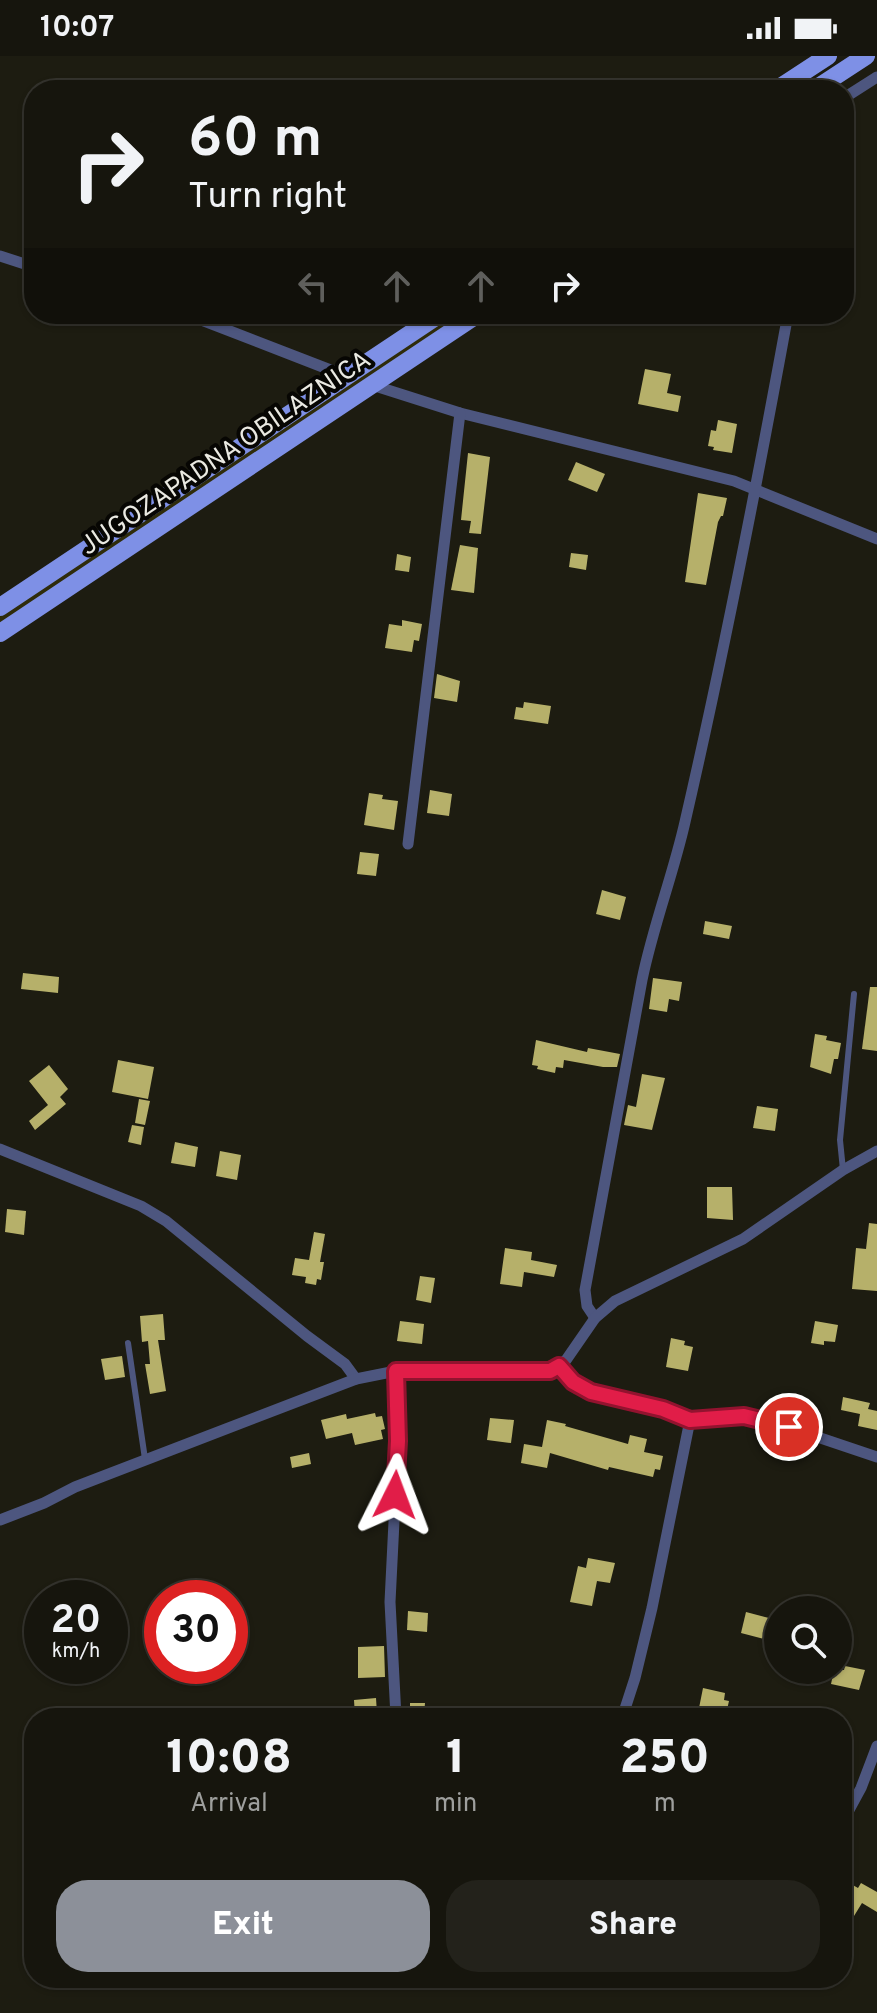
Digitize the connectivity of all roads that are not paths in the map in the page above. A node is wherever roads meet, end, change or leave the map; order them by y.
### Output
1 (828, 56) edge
2 (866, 56) edge
3 (877, 77) edge
4 (791, 80) edge
5 (829, 80) edge
6 (854, 92) edge
7 (0, 256) edge
8 (24, 264) edge
9 (212, 324) edge
10 (425, 324) edge
11 (463, 324) edge
12 (786, 324) edge
13 (346, 376) junction
14 (372, 385) junction
15 (460, 413) junction
16 (757, 489) junction
17 (877, 539) edge
18 (0, 607) edge
19 (0, 633) edge
20 (408, 844) dead end
21 (854, 994) dead end
22 (0, 1149) edge
23 (877, 1151) edge
24 (843, 1170) junction
25 (595, 1318) junction
26 (128, 1343) dead end
27 (559, 1366) junction
28 (396, 1371) junction
29 (356, 1379) junction
30 (690, 1420) junction
31 (877, 1457) edge
32 (145, 1459) junction
33 (0, 1520) edge
34 (396, 1708) edge
35 (625, 1708) edge
36 (877, 1746) edge
37 (852, 1805) edge

1 - 4 main road
2 - 5 main road
3 - 6 street
7 - 8 street
9 - 13 street
10 - 13 main road, JUGOZAPADNA OBILAZNICA
11 - 14 main road, JUGOZAPADNA OBILAZNICA
12 - 16 street
13 - 18 main road, JUGOZAPADNA OBILAZNICA
14 - 15 street
14 - 19 main road, JUGOZAPADNA OBILAZNICA
15 - 16 street
15 - 20 street
16 - 17 street
16 - 25 street
21 - 24 lane
22 - 29 street
23 - 24 street
24 - 25 street
25 - 27 street
26 - 32 lane
27 - 28 street
27 - 30 street
28 - 29 street
28 - 34 street
29 - 32 street
30 - 31 street
30 - 35 street
32 - 33 street
36 - 37 street

